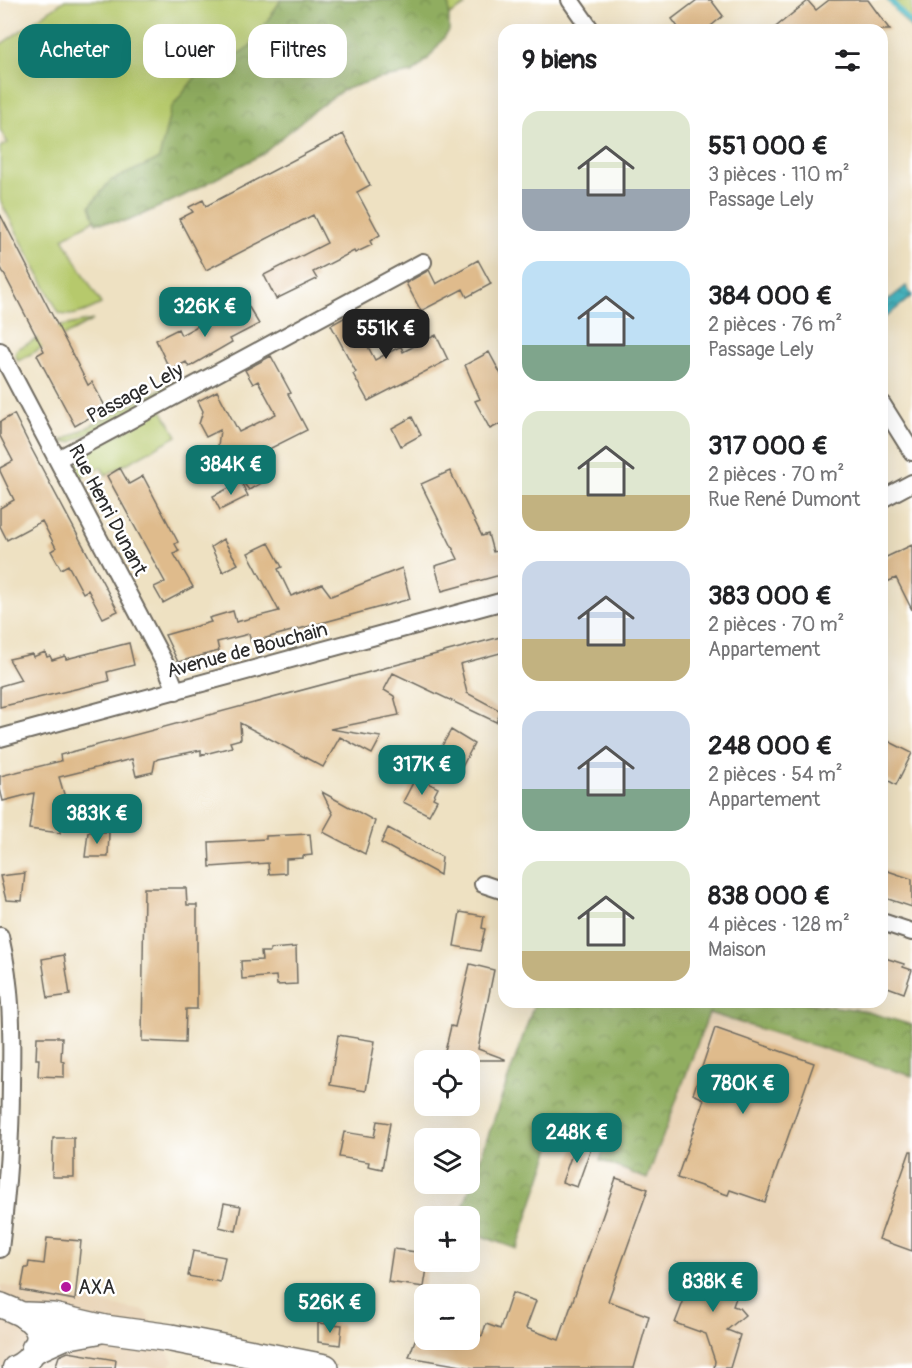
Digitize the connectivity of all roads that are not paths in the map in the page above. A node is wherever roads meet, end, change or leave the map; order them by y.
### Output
1 (570, 0) edge
2 (587, 24) edge
3 (423, 262) dead end
4 (0, 351) edge
5 (888, 414) edge
6 (912, 452) edge
7 (58, 459) junction
8 (912, 483) edge
9 (888, 496) edge
10 (498, 603) edge
11 (176, 691) junction
12 (0, 738) edge
13 (483, 884) dead end
14 (498, 889) edge
15 (888, 924) edge
16 (912, 932) edge
17 (0, 936) edge
18 (0, 1249) edge
19 (7, 1304) edge
20 (105, 1329) junction
21 (27, 1361) edge
22 (325, 1368) edge

1 - 2 street
3 - 7 street, Passage Lely
4 - 7 street, Rue Henri Dunant
5 - 6 street
7 - 11 street, Rue Henri Dunant
8 - 9 street
10 - 11 street, Avenue de Bouchain
11 - 12 street, Avenue de Bouchain
13 - 14 street
15 - 16 street
17 - 18 street
19 - 20 main road
19 - 21 main road
20 - 21 main road
20 - 22 main road

